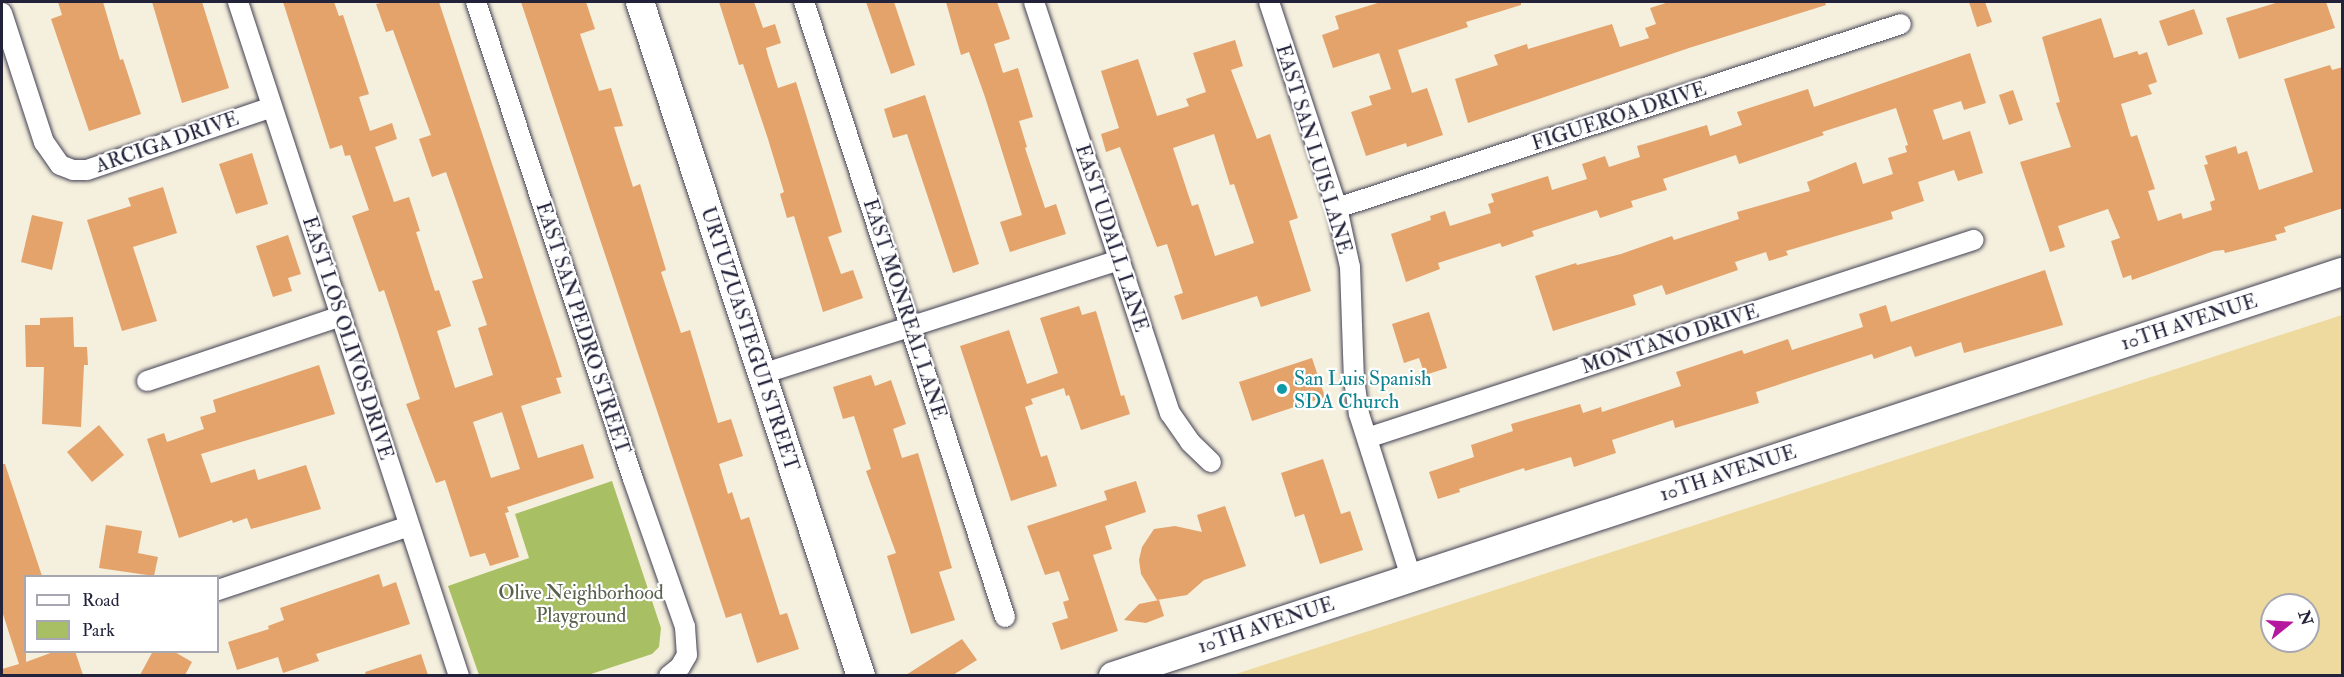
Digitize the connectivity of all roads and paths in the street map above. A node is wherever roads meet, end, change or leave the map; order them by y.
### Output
1 (238, 2) edge
2 (476, 2) edge
3 (640, 2) edge
4 (804, 2) edge
5 (1034, 2) edge
6 (1269, 2) edge
7 (2, 13) edge
8 (1901, 24) dead end
9 (272, 107) junction
10 (1337, 208) junction
11 (1973, 240) dead end
12 (1119, 260) junction
13 (2343, 272) edge
14 (341, 316) junction
15 (912, 326) junction
16 (762, 374) junction
17 (147, 381) dead end
18 (1367, 438) junction
19 (1211, 462) dead end
20 (410, 526) junction
21 (1411, 577) junction
22 (219, 590) edge
23 (1005, 617) dead end
24 (459, 675) edge
25 (669, 675) edge
26 (861, 675) edge
27 (1113, 675) edge

1 - 9 street, EAST LOS OLIVOS DRIVE
2 - 25 street, EAST SAN PEDRO STREET
3 - 16 main road, URTUZUASTEGUI STREET
4 - 15 street, EAST MONREAL LANE
5 - 12 street, EAST UDALL LANE
6 - 10 street, EAST SAN LUIS LANE
7 - 9 street, ARCIGA DRIVE
8 - 10 street, FIGUEROA DRIVE
9 - 14 street, EAST LOS OLIVOS DRIVE
10 - 18 street, EAST SAN LUIS LANE
11 - 18 street, MONTANO DRIVE
12 - 15 street
12 - 19 street, EAST UDALL LANE
13 - 21 main road, 10TH AVENUE
14 - 17 street
14 - 20 street, EAST LOS OLIVOS DRIVE
15 - 16 street
15 - 23 street, EAST MONREAL LANE
16 - 26 main road, URTUZUASTEGUI STREET
18 - 21 street, EAST SAN LUIS LANE
20 - 22 street
20 - 24 street, EAST LOS OLIVOS DRIVE
21 - 27 main road, 10TH AVENUE

